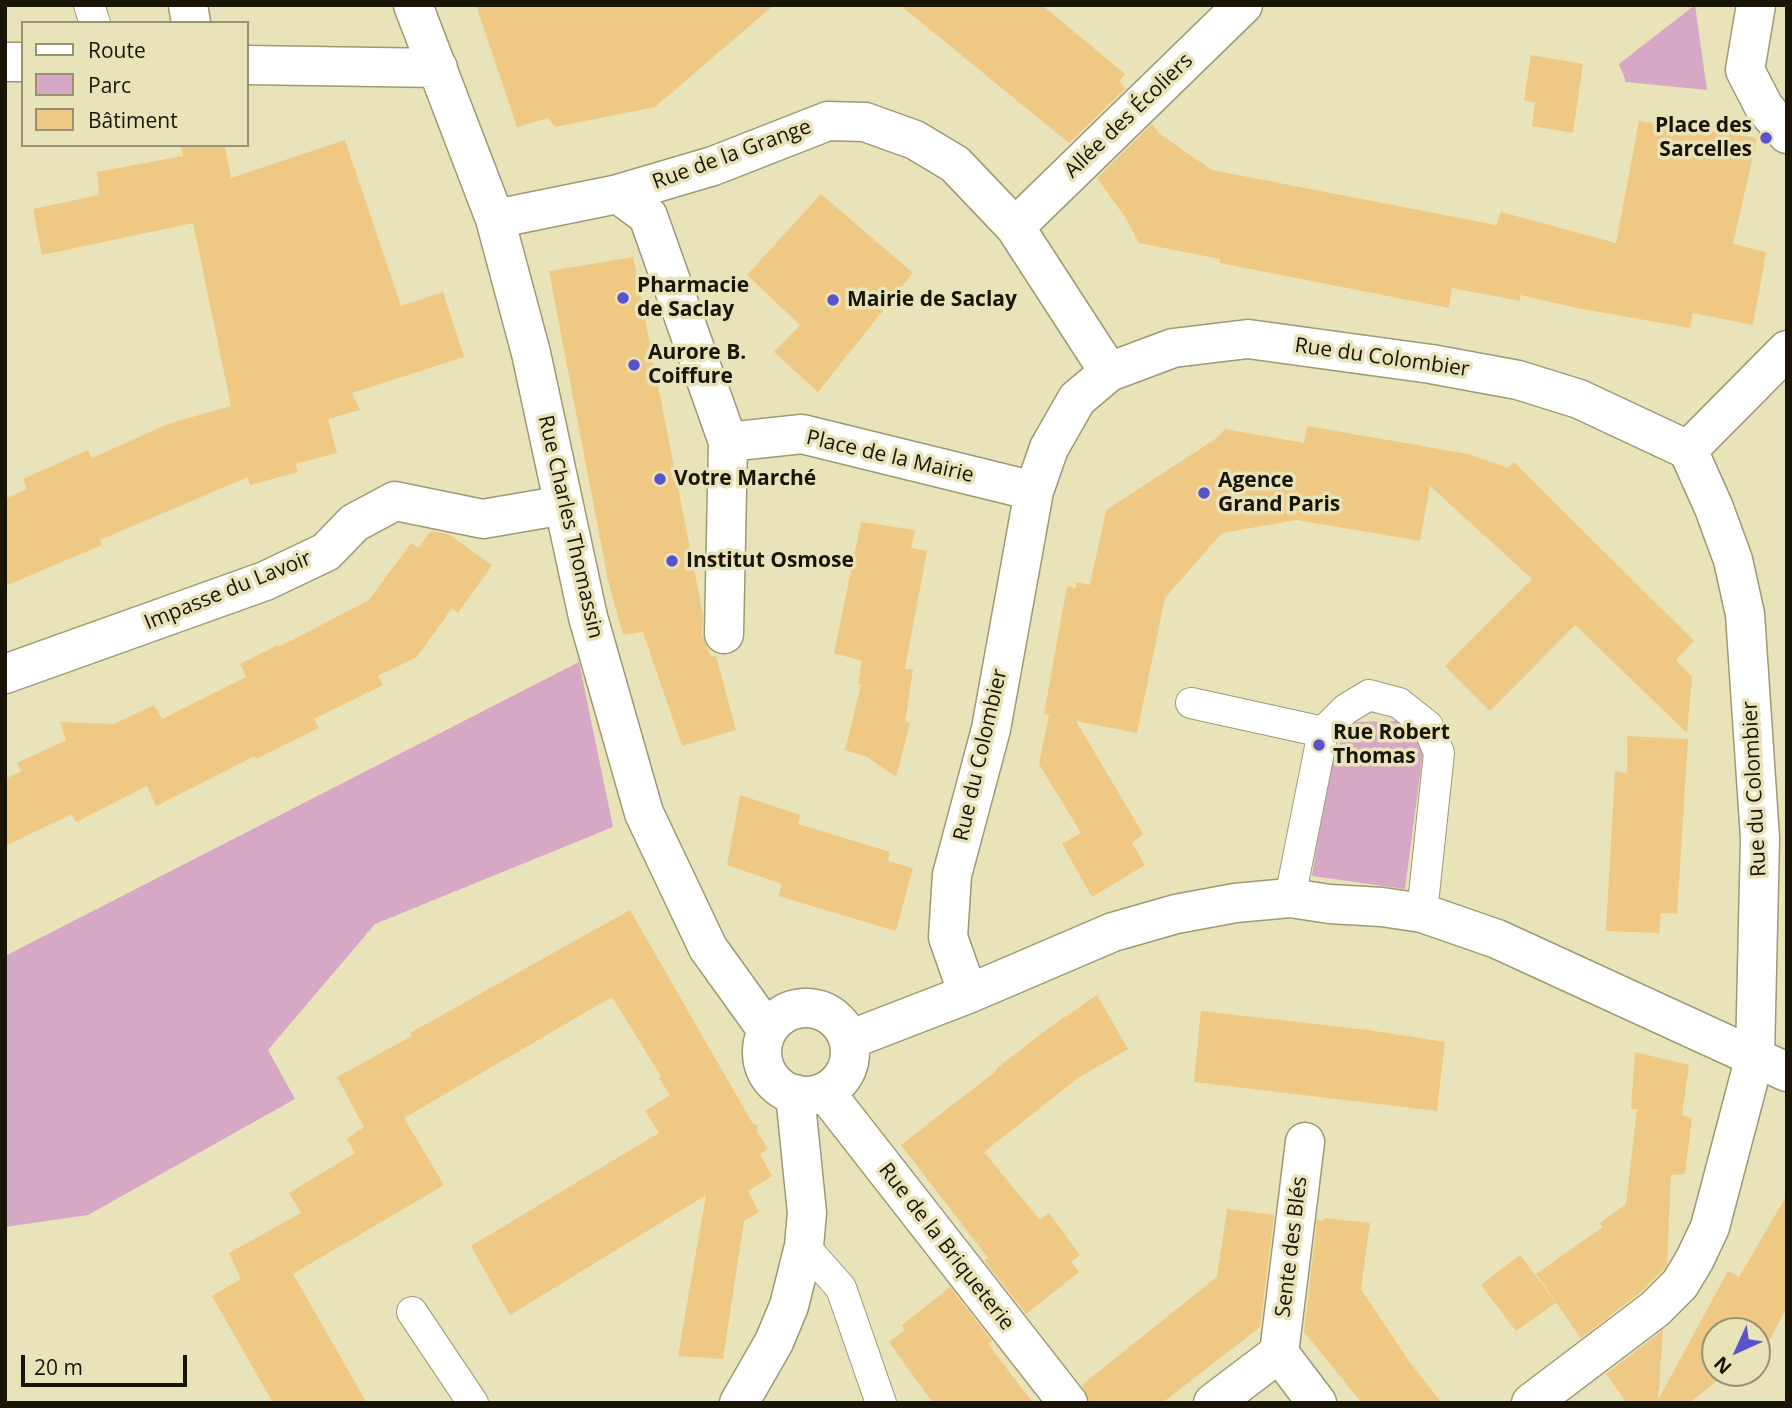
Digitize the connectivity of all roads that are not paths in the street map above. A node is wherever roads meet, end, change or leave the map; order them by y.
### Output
1 (413, 5) edge
2 (1243, 5) edge
3 (1756, 5) edge
4 (248, 65) edge
5 (438, 68) junction
6 (1787, 134) edge
7 (618, 194) junction
8 (495, 219) junction
9 (1015, 227) junction
10 (1787, 350) edge
11 (1109, 372) junction
12 (728, 442) junction
13 (1688, 450) junction
14 (1034, 491) junction
15 (564, 505) junction
16 (724, 634) dead end
17 (5, 674) edge
18 (1191, 703) dead end
19 (1323, 732) junction
20 (1290, 898) junction
21 (1422, 913) junction
22 (968, 994) junction
23 (767, 1030) junction
24 (849, 1040) junction
25 (1771, 1064) edge
26 (810, 1093) junction
27 (1305, 1142) dead end
28 (804, 1245) junction
29 (412, 1312) dead end
30 (1279, 1353) junction
31 (473, 1403) edge
32 (739, 1403) edge
33 (881, 1403) edge
34 (1068, 1403) edge
35 (1213, 1403) edge
36 (1317, 1403) edge
37 (1531, 1403) edge

1 - 5 street, Rue Charles Thomassin
2 - 9 street, Allée des Écoliers
3 - 6 street
4 - 5 street
5 - 8 street, Rue Charles Thomassin
7 - 8 street, Rue de la Grange
7 - 9 street, Rue de la Grange
7 - 12 street
8 - 15 street, Rue Charles Thomassin
9 - 11 street, Rue de la Grange
10 - 13 street
11 - 13 street, Rue du Colombier
11 - 14 street, Rue du Colombier
12 - 14 street, Place de la Mairie
12 - 16 street
13 - 25 street, Rue du Colombier
14 - 22 street, Rue du Colombier
15 - 17 street, Impasse du Lavoir
15 - 23 street, Rue Charles Thomassin
18 - 19 lane
19 - 20 lane
19 - 21 lane
20 - 21 street
20 - 22 street
21 - 25 street
22 - 24 street
23 - 24 street
23 - 26 street
24 - 26 street
25 - 37 street
26 - 28 street
26 - 34 street, Rue de la Briqueterie
27 - 30 street, Sente des Blés
28 - 32 street
28 - 33 lane
29 - 31 lane
30 - 35 street
30 - 36 street

